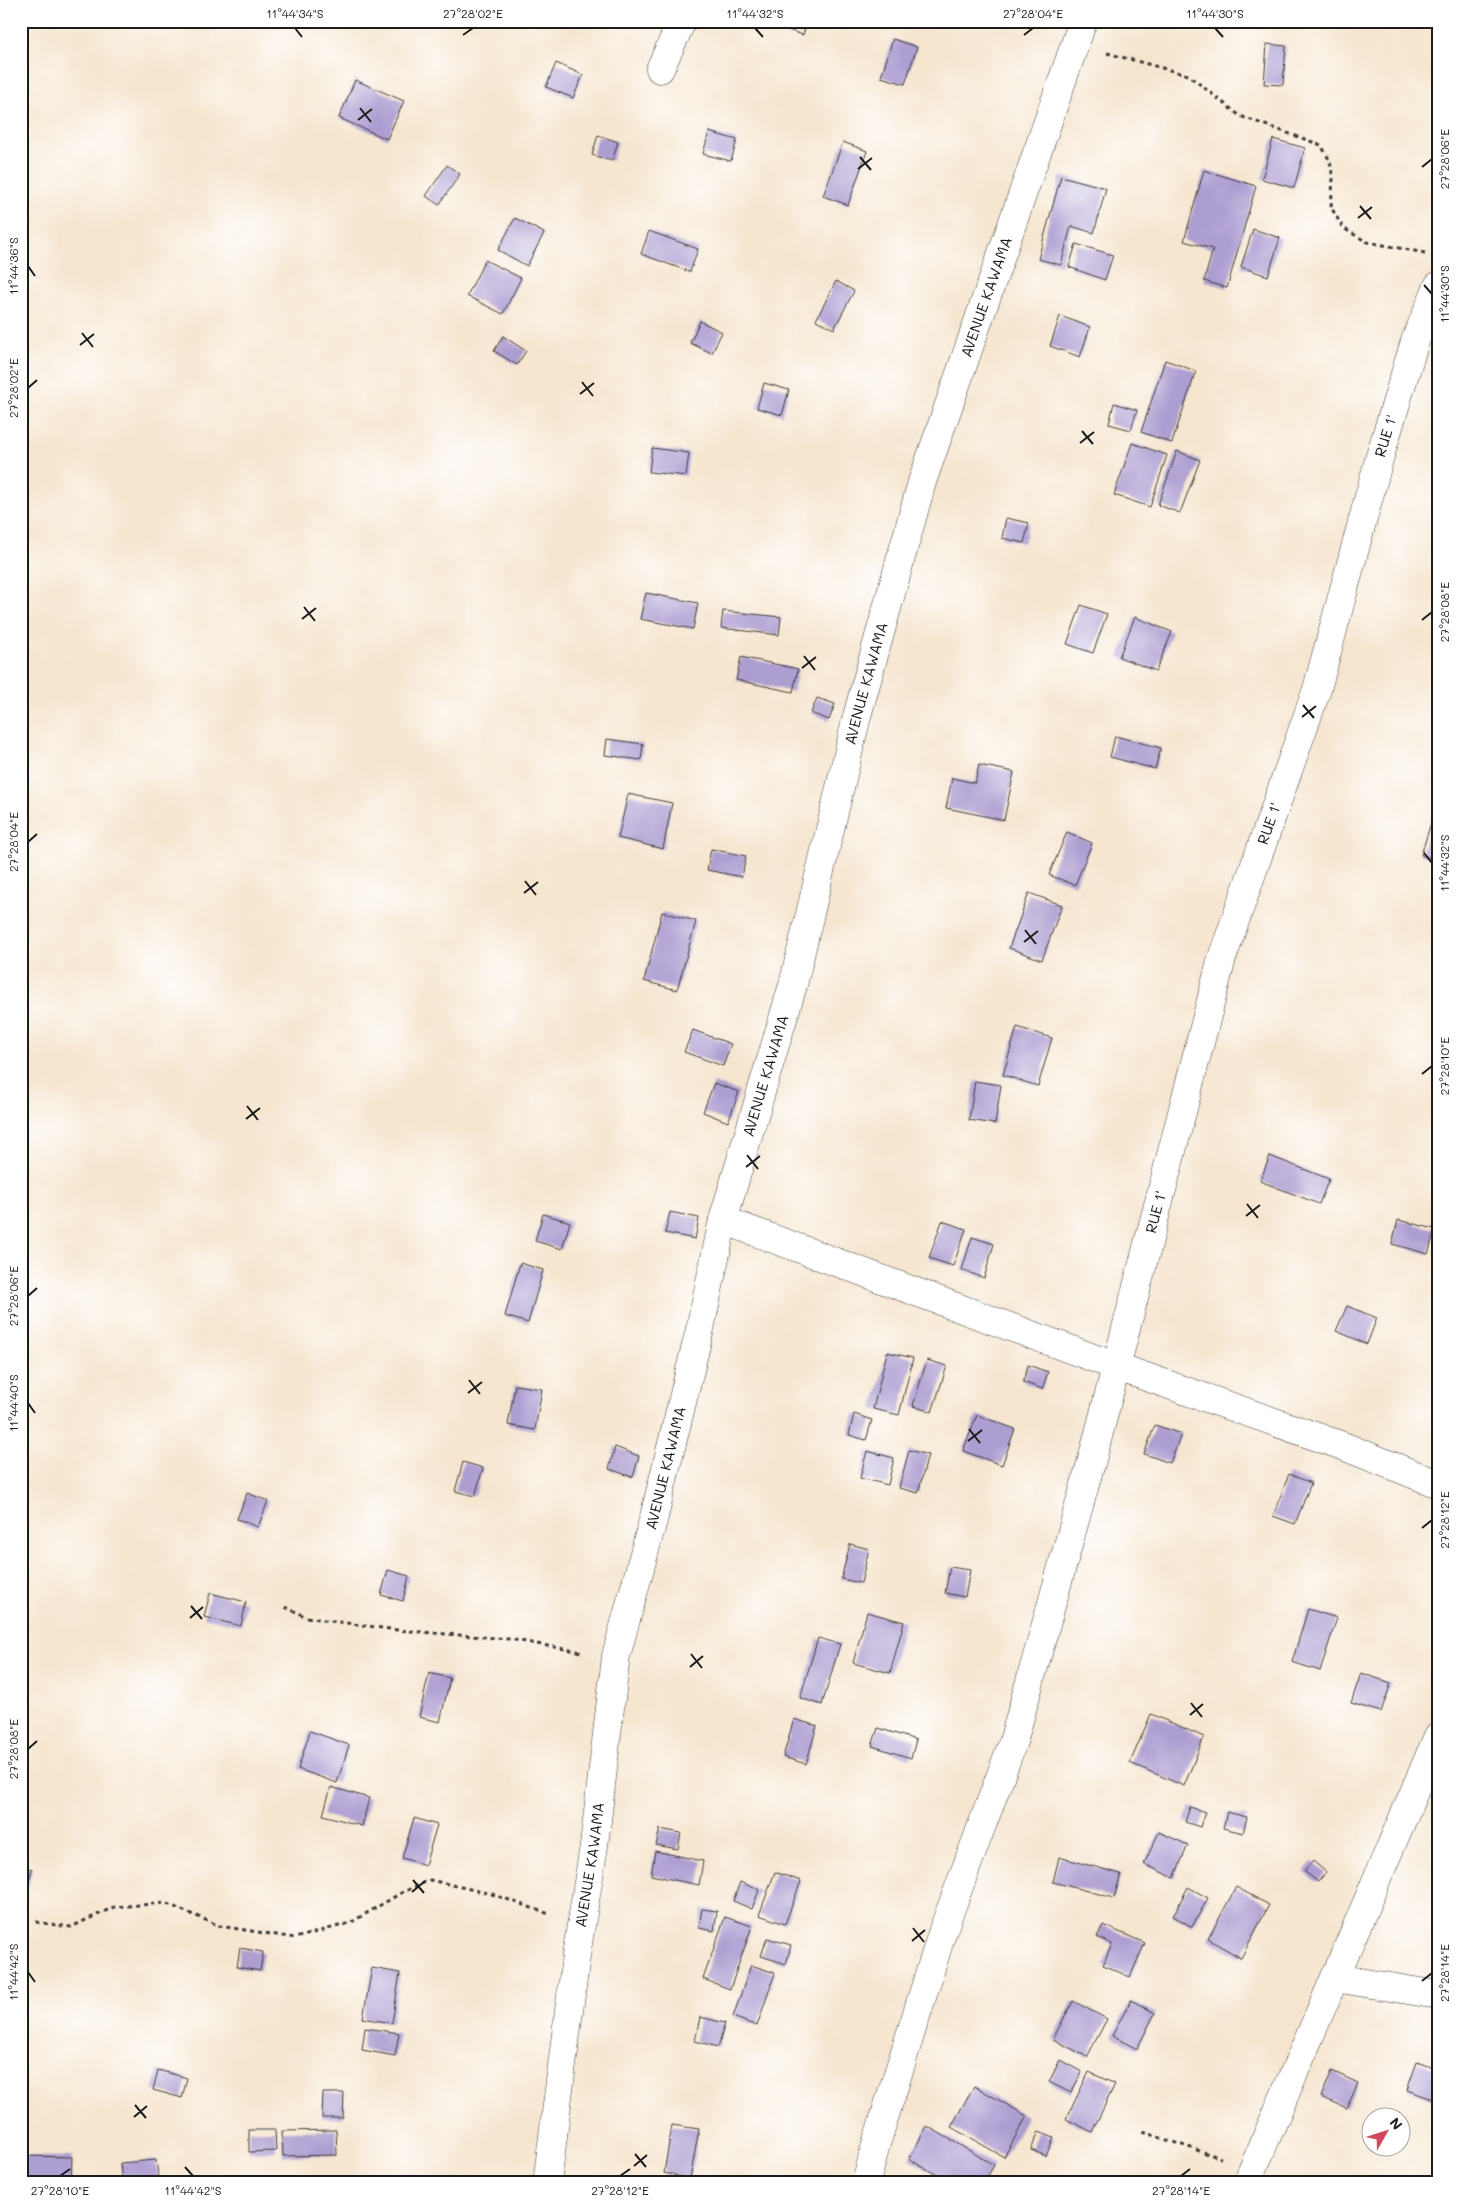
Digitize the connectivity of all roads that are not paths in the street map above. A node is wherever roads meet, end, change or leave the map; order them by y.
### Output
1 (682, 21) edge
2 (1079, 33) edge
3 (660, 69) dead end
4 (1438, 286) edge
5 (723, 1220) junction
6 (1115, 1366) junction
7 (1438, 1484) edge
8 (1438, 1736) edge
9 (1335, 1978) junction
10 (1438, 1994) edge
11 (1250, 2176) edge
12 (547, 2183) edge
13 (866, 2183) edge

1 - 3 street
2 - 5 street, AVENUE KAWAMA
4 - 6 street, RUE 1'
5 - 6 street
5 - 12 street, AVENUE KAWAMA
6 - 7 street
6 - 13 street, RUE 1'
8 - 9 street
9 - 10 street
9 - 11 street

